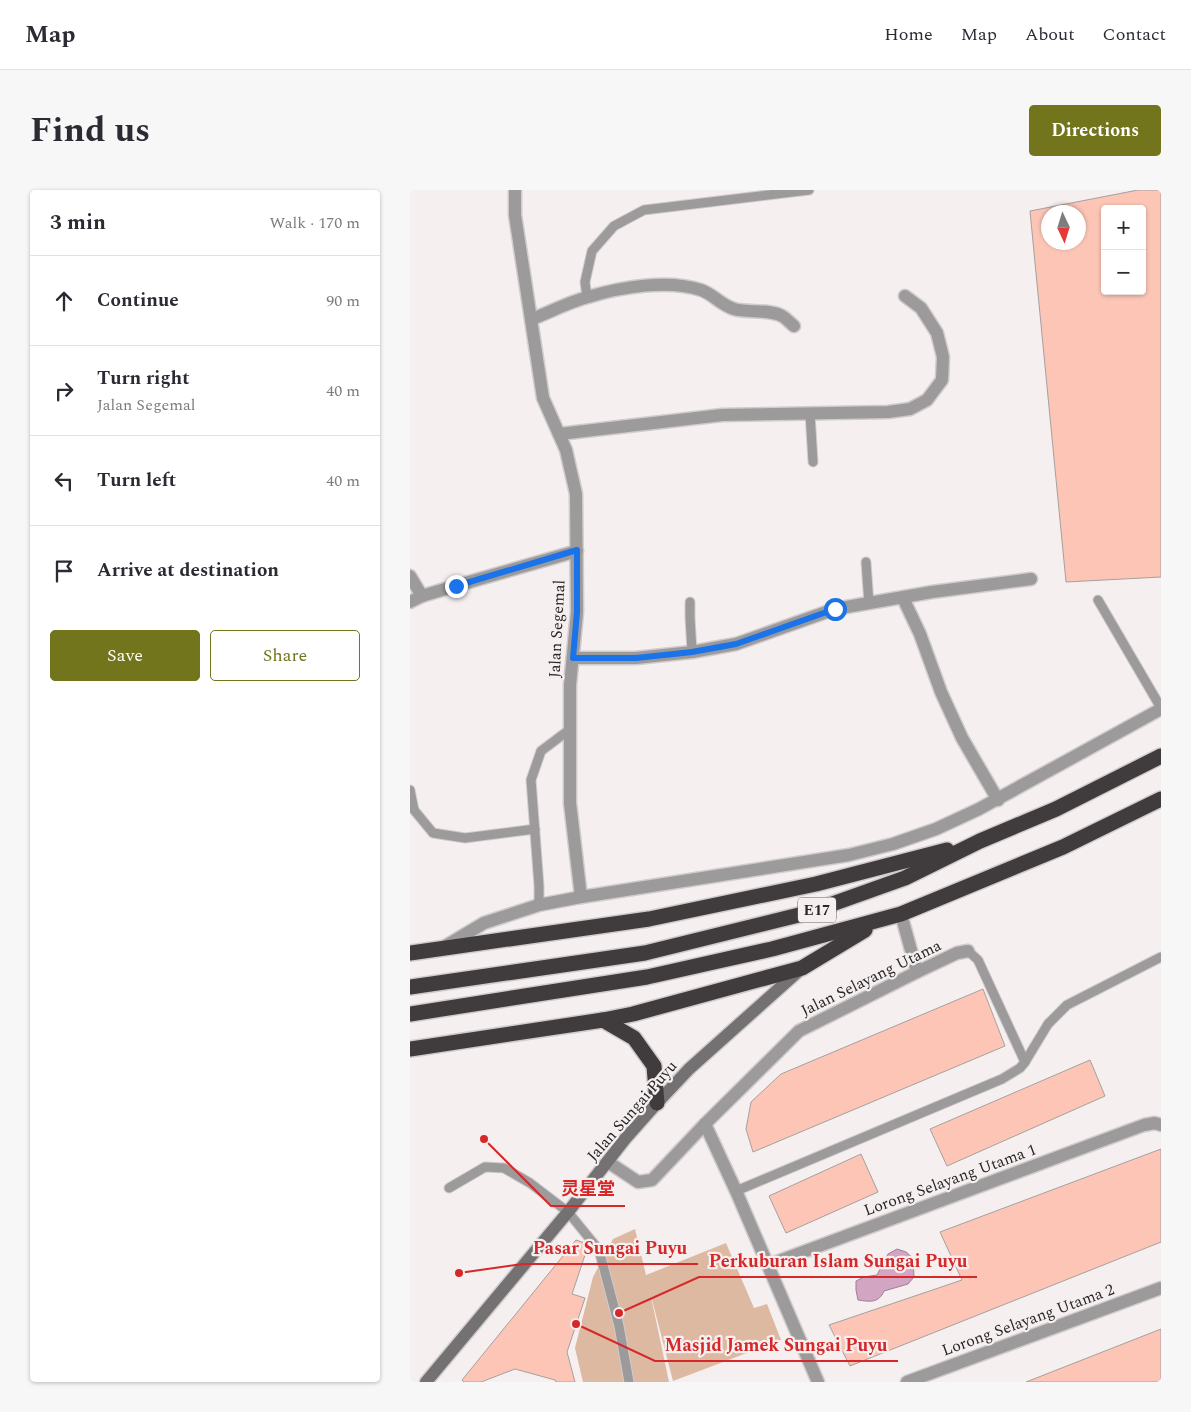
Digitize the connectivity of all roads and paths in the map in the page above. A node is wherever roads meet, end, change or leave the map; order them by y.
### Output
1 (515, 190) edge
2 (809, 190) edge
3 (905, 296) dead end
4 (587, 297) junction
5 (532, 319) junction
6 (794, 326) dead end
7 (810, 413) junction
8 (559, 434) junction
9 (813, 462) dead end
10 (577, 550) junction
11 (866, 562) dead end
12 (410, 576) edge
13 (1031, 579) dead end
14 (422, 596) junction
15 (903, 598) junction
16 (1098, 600) dead end
17 (410, 602) edge
18 (690, 602) dead end
19 (869, 604) junction
20 (692, 652) junction
21 (573, 658) junction
22 (1161, 708) edge
23 (569, 730) junction
24 (1161, 756) edge
25 (410, 790) edge
26 (1161, 799) edge
27 (998, 800) junction
28 (535, 829) junction
29 (980, 841) junction
30 (581, 896) junction
31 (540, 905) junction
32 (902, 914) junction
33 (879, 921) junction
34 (442, 948) junction
35 (968, 951) joint
36 (410, 953) edge
37 (1161, 957) edge
38 (802, 968) junction
39 (917, 972) junction
40 (410, 988) edge
41 (410, 1014) edge
42 (603, 1020) junction
43 (410, 1049) edge
44 (1025, 1062) junction
45 (657, 1102) junction
46 (705, 1124) junction
47 (1161, 1125) edge
48 (608, 1162) junction
49 (449, 1188) dead end
50 (736, 1191) junction
51 (568, 1212) junction
52 (768, 1265) junction
53 (1161, 1288) edge
54 (426, 1382) edge
55 (629, 1382) edge
56 (818, 1382) edge
57 (907, 1382) edge

1 - 5 street, Jalan Segemal
2 - 4 lane
3 - 7 street
4 - 5 street
4 - 6 street
5 - 8 street, Jalan Segemal
7 - 8 street
7 - 9 lane
8 - 10 street, Jalan Segemal
10 - 14 street
10 - 21 street, Jalan Segemal
11 - 19 lane
12 - 14 street
13 - 15 street
14 - 17 street
15 - 19 street
15 - 27 street
16 - 22 lane
18 - 20 lane
19 - 20 street
20 - 21 street
21 - 23 street, Jalan Segemal
22 - 27 street
23 - 28 lane
23 - 30 street, Jalan Segemal
24 - 29 highway, E17
25 - 28 lane
26 - 32 highway, E17
27 - 30 street
28 - 31 lane
29 - 34 highway
29 - 40 highway, E17
30 - 31 street
31 - 34 street
32 - 33 highway, E17
32 - 39 street
33 - 38 highway
33 - 41 highway, E17
34 - 36 highway
35 - 39 street, Jalan Selayang Utama
35 - 44 lane
37 - 44 lane
38 - 42 highway
38 - 45 main road, Jalan Sungai Puyu
39 - 46 street, Jalan Selayang Utama
42 - 43 highway
42 - 45 highway
44 - 50 lane
45 - 48 main road, Jalan Sungai Puyu
46 - 48 street, Jalan Selayang Utama
46 - 50 street
47 - 52 street, Lorong Selayang Utama 1
48 - 51 main road, Jalan Sungai Puyu
49 - 51 lane
50 - 52 street
51 - 54 main road, Jalan Sungai Puyu
51 - 55 lane
52 - 56 street
53 - 57 street, Lorong Selayang Utama 2

